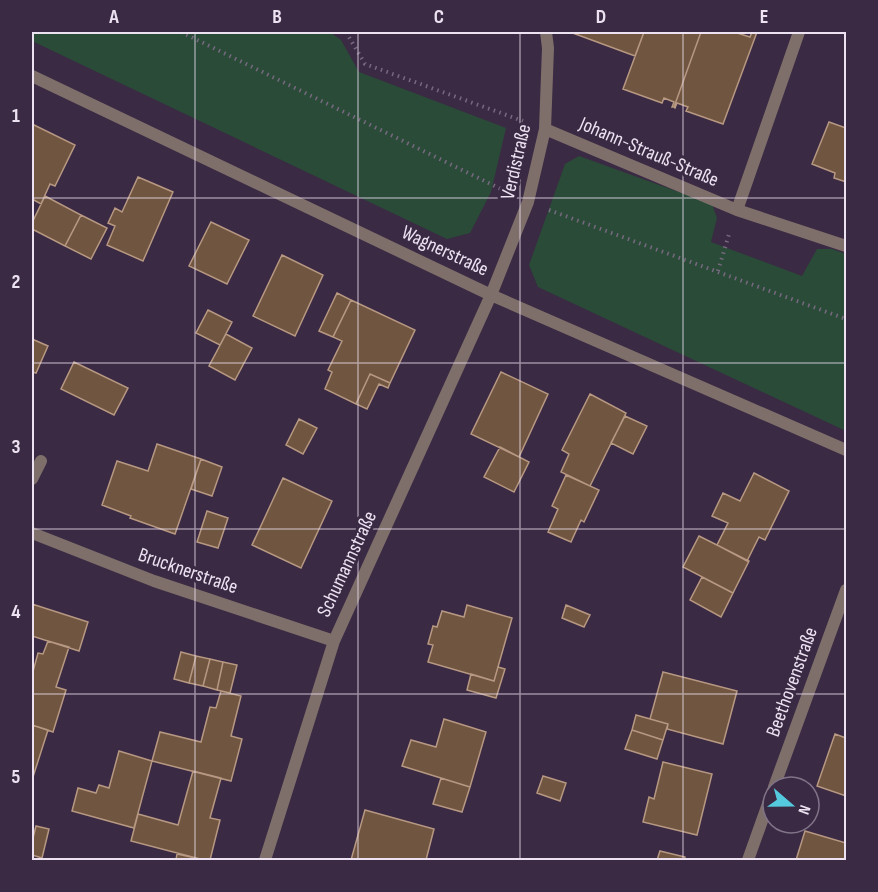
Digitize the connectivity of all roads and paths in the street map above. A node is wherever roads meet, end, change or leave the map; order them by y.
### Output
1 (346, 32) edge
2 (546, 32) edge
3 (799, 32) edge
4 (32, 76) edge
5 (545, 129) junction
6 (737, 210) junction
7 (846, 246) edge
8 (718, 272) dead end
9 (491, 295) junction
10 (846, 450) edge
11 (40, 461) dead end
12 (32, 479) edge
13 (32, 533) edge
14 (846, 590) edge
15 (334, 640) junction
16 (778, 775) edge
17 (761, 823) edge
18 (265, 861) edge
19 (748, 861) edge

1 - 5 path
2 - 5 street, Verdistraße
3 - 6 street, Johann-Strauß-Straße
4 - 9 street, Wagnerstraße
5 - 6 street, Johann-Strauß-Straße
5 - 9 street, Verdistraße
6 - 7 street, Johann-Strauß-Straße
6 - 8 path
9 - 10 street, Wagnerstraße
9 - 15 street, Schumannstraße
11 - 12 street
13 - 15 street, Brucknerstraße
14 - 16 street, Beethovenstraße
15 - 18 street, Schumannstraße
17 - 19 street, Beethovenstraße

